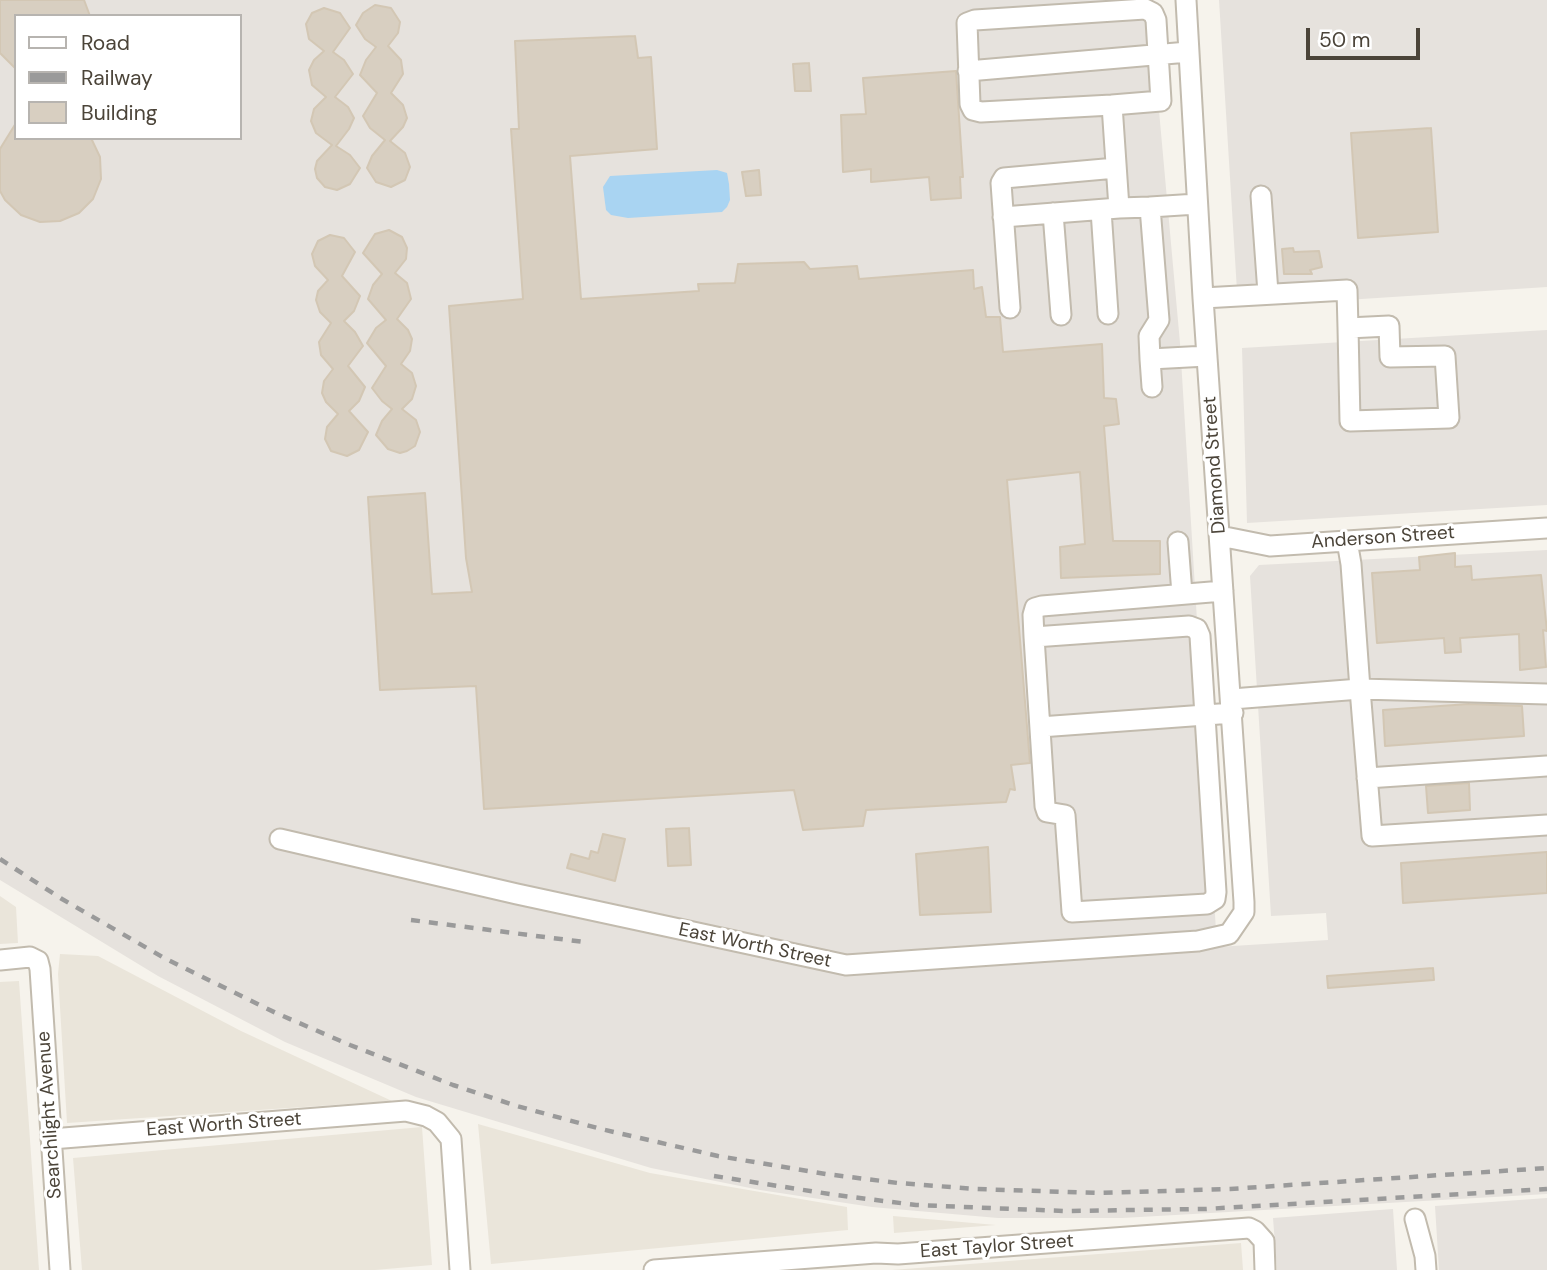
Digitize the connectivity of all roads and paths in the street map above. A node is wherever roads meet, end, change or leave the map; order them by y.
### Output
1 (1186, 0) edge
2 (1188, 52) junction
3 (1158, 56) junction
4 (968, 71) junction
5 (1191, 100) junction
6 (1161, 101) junction
7 (1112, 105) junction
8 (1116, 168) junction
9 (1261, 196) dead end
10 (1197, 204) junction
11 (1150, 208) junction
12 (1110, 209) junction
13 (1053, 213) junction
14 (1003, 217) junction
15 (1268, 293) junction
16 (1203, 298) junction
17 (1010, 308) dead end
18 (1108, 314) dead end
19 (1061, 315) dead end
20 (1348, 328) junction
21 (1207, 356) junction
22 (1150, 359) junction
23 (1152, 387) dead end
24 (1547, 528) edge
25 (1220, 536) junction
26 (1178, 541) dead end
27 (1347, 541) junction
28 (1223, 592) junction
29 (1182, 594) junction
30 (1099, 601) junction
31 (1102, 632) junction
32 (1034, 637) junction
33 (1360, 689) junction
34 (1547, 694) edge
35 (1232, 706) junction
36 (1205, 716) junction
37 (1040, 727) junction
38 (1547, 766) edge
39 (1367, 778) junction
40 (1547, 825) edge
41 (280, 839) dead end
42 (1235, 927) joint
43 (0, 960) edge
44 (51, 1139) junction
45 (1415, 1219) dead end
46 (877, 1261) edge
47 (60, 1270) edge
48 (460, 1270) edge
49 (654, 1270) edge
50 (1265, 1270) edge
51 (1426, 1270) edge

1 - 2 street, Diamond Street
2 - 3 street
2 - 5 street, Diamond Street
3 - 4 street
3 - 4 street
3 - 6 street
4 - 7 street
5 - 6 street
5 - 10 street, Diamond Street
6 - 7 street
7 - 8 street
8 - 12 street
8 - 14 street
9 - 15 street
10 - 11 street
10 - 16 street, Diamond Street
11 - 12 street
11 - 22 street
12 - 13 street
12 - 18 street
13 - 14 street
13 - 19 street
14 - 17 street
15 - 16 street
15 - 20 street
16 - 21 street, Diamond Street
20 - 20 street
21 - 22 street
21 - 25 street, Diamond Street
22 - 23 street
24 - 27 street, Anderson Street
25 - 27 street, Anderson Street
25 - 28 street, Diamond Street
26 - 29 street
27 - 33 street
28 - 29 street
28 - 35 street, Diamond Street
29 - 30 street
30 - 31 street
30 - 32 street
31 - 32 street
31 - 36 street
32 - 37 street
33 - 34 street
33 - 35 street
33 - 39 street
35 - 36 street
35 - 42 street, Diamond Street
36 - 37 street
36 - 37 street
38 - 39 street
39 - 40 street
41 - 42 street, East Worth Street
43 - 44 street, Searchlight Avenue
44 - 47 street, Searchlight Avenue
44 - 48 street, East Worth Street
45 - 51 street
46 - 49 street, East Taylor Street
46 - 50 street, East Taylor Street

